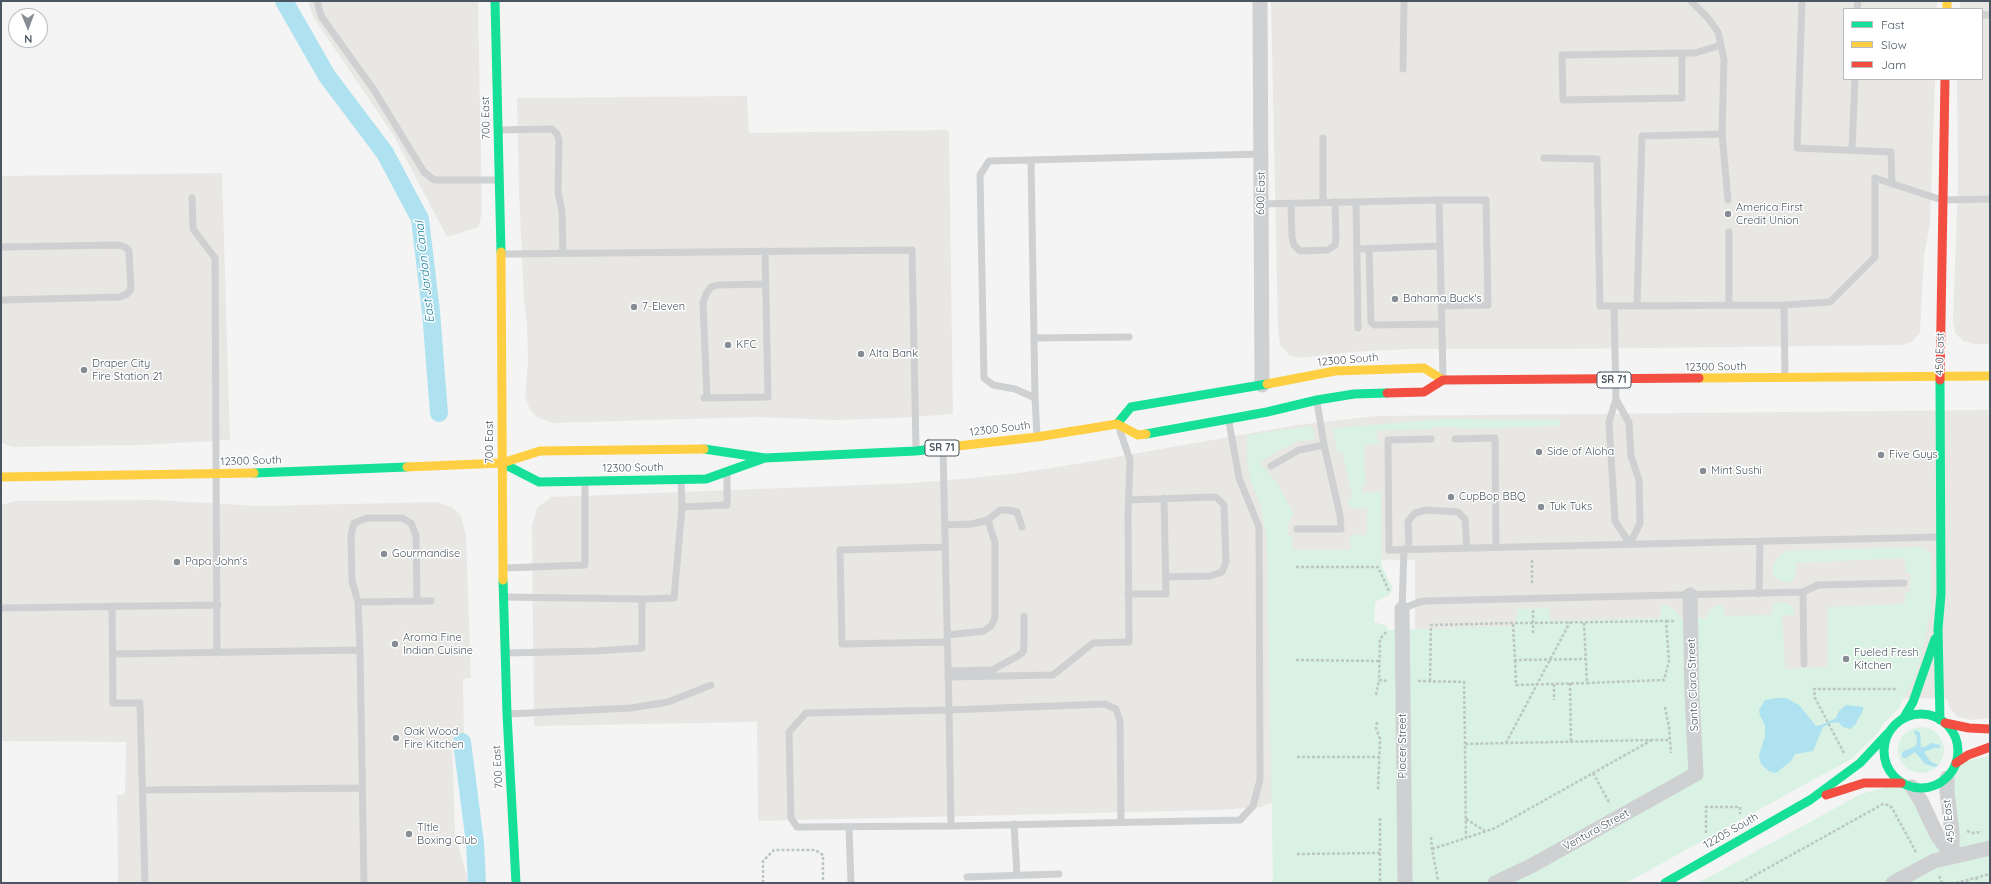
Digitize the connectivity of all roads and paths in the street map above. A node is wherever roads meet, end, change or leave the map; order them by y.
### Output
1 (317, 1) edge
2 (495, 1) edge
3 (1260, 1) edge
4 (1404, 1) edge
5 (1691, 1) edge
6 (1802, 1) edge
7 (1721, 45) junction
8 (1682, 53) junction
9 (1403, 69) dead end
10 (1855, 80) edge
11 (1945, 80) edge
12 (498, 130) junction
13 (1722, 134) junction
14 (1323, 138) dead end
15 (1852, 150) junction
16 (1262, 154) junction
17 (1544, 158) dead end
18 (1031, 160) junction
19 (500, 180) junction
20 (1892, 184) junction
21 (192, 198) dead end
22 (1990, 199) edge
23 (1440, 200) junction
24 (1728, 200) dead end
25 (1942, 200) junction
26 (1335, 202) junction
27 (1356, 202) junction
28 (1323, 203) junction
29 (1260, 204) junction
30 (1291, 204) junction
31 (1729, 232) dead end
32 (1440, 246) junction
33 (1, 247) edge
34 (1357, 248) junction
35 (1369, 248) junction
36 (765, 251) junction
37 (563, 253) junction
38 (501, 254) junction
39 (766, 284) junction
40 (1, 300) edge
41 (1729, 305) junction
42 (1784, 305) junction
43 (1442, 306) junction
44 (1614, 306) junction
45 (1637, 306) junction
46 (1442, 324) junction
47 (1358, 328) dead end
48 (1129, 337) dead end
49 (1034, 338) junction
50 (1939, 376) junction
51 (1990, 376) edge
52 (1785, 378) junction
53 (1443, 380) junction
54 (1615, 380) junction
55 (1262, 386) junction
56 (1035, 398) junction
57 (1616, 399) junction
58 (1317, 400) junction
59 (1229, 418) junction
60 (1117, 424) junction
61 (1037, 437) junction
62 (1431, 439) dead end
63 (1455, 439) dead end
64 (1324, 445) junction
65 (943, 448) junction
66 (916, 451) junction
67 (765, 458) junction
68 (502, 463) junction
69 (1271, 466) dead end
70 (727, 472) junction
71 (217, 475) junction
72 (1, 477) edge
73 (681, 479) junction
74 (585, 481) junction
75 (1164, 498) junction
76 (1129, 500) junction
77 (682, 507) junction
78 (988, 520) junction
79 (945, 525) junction
80 (1022, 527) dead end
81 (1297, 529) dead end
82 (1940, 537) junction
83 (1760, 541) junction
84 (1630, 544) junction
85 (945, 547) junction
86 (1496, 547) junction
87 (1467, 548) junction
88 (1406, 549) junction
89 (1532, 559) dead end
90 (1296, 567) dead end
91 (503, 568) junction
92 (1166, 577) junction
93 (1532, 583) dead end
94 (1904, 583) dead end
95 (1389, 591) dead end
96 (1803, 592) junction
97 (1128, 594) junction
98 (1759, 594) junction
99 (1690, 595) junction
100 (503, 597) junction
101 (642, 599) junction
102 (417, 601) junction
103 (431, 601) dead end
104 (358, 602) junction
105 (218, 605) junction
106 (112, 606) junction
107 (1533, 606) dead end
108 (1, 608) edge
109 (1402, 609) junction
110 (1024, 616) dead end
111 (1570, 622) junction
112 (1584, 622) junction
113 (1533, 623) junction
114 (1513, 624) junction
115 (1390, 629) dead end
116 (1938, 629) junction
117 (1533, 633) dead end
118 (947, 639) junction
119 (360, 650) junction
120 (217, 652) junction
121 (505, 653) junction
122 (113, 654) junction
123 (1586, 659) junction
124 (1296, 660) dead end
125 (1515, 660) junction
126 (1550, 660) junction
127 (1379, 661) junction
128 (1804, 664) dead end
129 (948, 674) junction
130 (1379, 680) junction
131 (1393, 681) dead end
132 (1418, 681) dead end
133 (1430, 681) junction
134 (1570, 683) junction
135 (1587, 683) junction
136 (1538, 684) junction
137 (1554, 684) junction
138 (711, 685) dead end
139 (1901, 688) dead end
140 (1376, 695) dead end
141 (1554, 700) dead end
142 (1665, 707) dead end
143 (949, 710) junction
144 (507, 714) junction
145 (1903, 719) junction
146 (1942, 721) junction
147 (1377, 722) dead end
148 (1990, 729) edge
149 (1888, 733) junction
150 (1652, 740) junction
151 (1670, 740) junction
152 (1571, 742) junction
153 (1506, 743) junction
154 (1465, 744) junction
155 (1990, 747) edge
156 (1671, 753) dead end
157 (1845, 755) dead end
158 (1296, 757) dead end
159 (1379, 758) junction
160 (1956, 763) junction
161 (1593, 773) junction
162 (1696, 774) joint
163 (1947, 778) junction
164 (1906, 785) junction
165 (362, 788) junction
166 (143, 790) junction
167 (1378, 791) dead end
168 (1810, 800) junction
169 (1612, 807) dead end
170 (1740, 814) dead end
171 (1380, 818) dead end
172 (1466, 819) junction
173 (1121, 822) junction
174 (1014, 824) junction
175 (951, 826) junction
176 (849, 828) junction
177 (1966, 829) dead end
178 (1486, 831) junction
179 (1984, 832) dead end
180 (1706, 833) dead end
181 (1432, 837) dead end
182 (1466, 838) junction
183 (1990, 848) edge
184 (1432, 849) junction
185 (1916, 852) dead end
186 (1297, 854) dead end
187 (1380, 854) junction
188 (1952, 856) junction
189 (1939, 873) dead end
190 (1059, 874) dead end
191 (1990, 874) edge
192 (1016, 875) junction
193 (967, 877) dead end
194 (1976, 877) junction
195 (1438, 880) dead end
196 (145, 883) edge
197 (364, 883) edge
198 (516, 883) edge
199 (763, 883) edge
200 (823, 883) edge
201 (851, 883) edge
202 (1380, 883) edge
203 (1405, 883) edge
204 (1495, 883) edge
205 (1665, 883) edge
206 (1741, 883) edge
207 (1893, 883) edge
208 (1942, 883) edge
209 (1956, 883) edge
210 (1978, 883) edge

1 - 19 lane
2 - 12 main road, 700 East
3 - 16 street, 600 East
4 - 9 lane
5 - 7 lane
6 - 15 lane
7 - 8 lane
7 - 13 lane
8 - 8 lane
10 - 15 lane
11 - 25 main road, 450 East
12 - 19 main road, 700 East
12 - 37 lane
13 - 24 lane
13 - 45 lane
14 - 28 lane
15 - 20 lane
16 - 18 lane
16 - 29 street, 600 East
17 - 44 lane
18 - 49 lane
18 - 56 lane
19 - 38 main road, 700 East
20 - 25 lane
20 - 42 lane
21 - 71 lane
22 - 25 lane
23 - 27 lane
23 - 32 lane
23 - 43 lane
25 - 50 main road, 450 East
26 - 27 lane
26 - 28 lane
26 - 30 lane
27 - 34 lane
28 - 30 lane
29 - 30 lane
29 - 55 street, 600 East
31 - 41 lane
32 - 35 lane
32 - 43 lane
33 - 40 lane
34 - 35 lane
34 - 47 lane
35 - 46 lane
36 - 37 lane
36 - 39 lane
36 - 66 lane
37 - 38 lane
38 - 68 main road, 700 East
39 - 39 lane
41 - 42 lane
41 - 45 lane
42 - 52 lane
43 - 46 lane
44 - 45 lane
44 - 54 lane
46 - 53 lane
48 - 49 lane
49 - 56 lane
50 - 51 main road, 12300 South / SR 71
50 - 52 main road, 12300 South / SR 71
50 - 82 main road, 450 East
52 - 54 main road, 12300 South / SR 71
53 - 54 main road, 12300 South / SR 71
53 - 55 main road, 12300 South
53 - 58 main road
54 - 57 lane
55 - 60 main road, 12300 South
56 - 61 lane
57 - 84 lane
57 - 84 lane
58 - 59 main road
58 - 64 lane
59 - 60 main road
59 - 173 lane
60 - 61 main road, 12300 South / SR 71
60 - 76 lane
61 - 65 main road, 12300 South / SR 71
62 - 88 lane
63 - 86 lane
64 - 69 lane
64 - 81 lane
65 - 66 main road, 12300 South / SR 71
65 - 79 lane
66 - 67 main road, 12300 South / SR 71
67 - 68 main road, 12300 South / SR 71
67 - 70 main road, 12300 South / SR 71
68 - 71 main road, 12300 South
68 - 74 main road, 12300 South / SR 71
68 - 91 main road, 700 East
70 - 73 main road, 12300 South / SR 71
70 - 77 lane
71 - 72 main road, 12300 South
71 - 105 lane
73 - 74 main road, 12300 South / SR 71
73 - 77 lane
74 - 91 lane
75 - 76 lane
75 - 92 lane
75 - 92 lane
76 - 97 lane
77 - 101 lane
78 - 79 lane
78 - 80 lane
78 - 118 lane
79 - 85 lane
82 - 83 lane
82 - 116 main road, 450 East
83 - 84 lane
83 - 98 lane
84 - 86 lane
85 - 118 lane
85 - 118 lane
86 - 87 lane
87 - 88 lane
87 - 88 lane
88 - 109 lane
89 - 93 path
90 - 95 path
91 - 100 main road, 700 East
92 - 97 lane
94 - 96 lane
96 - 98 lane
96 - 128 lane
97 - 129 lane
98 - 99 lane
99 - 109 lane
99 - 162 street, Santa Clara Street
100 - 101 lane
100 - 121 main road, 700 East
101 - 121 lane
102 - 103 lane
102 - 104 lane
102 - 104 lane
104 - 119 lane
105 - 106 lane
105 - 120 lane
106 - 108 lane
106 - 122 lane
107 - 113 path
109 - 203 street, Placer Street
110 - 129 lane
111 - 112 path
111 - 113 path
111 - 126 path
112 - 123 path
112 - 135 path
113 - 114 path
113 - 117 path
114 - 125 path
114 - 133 path
115 - 127 path
116 - 145 main road, 450 East
116 - 146 main road, 450 East
118 - 129 lane
119 - 120 lane
119 - 165 lane
120 - 122 lane
121 - 144 main road, 700 East
122 - 166 lane
123 - 126 path
123 - 135 path
124 - 127 path
125 - 126 path
125 - 136 path
126 - 136 path
127 - 130 path
129 - 143 lane
130 - 131 path
130 - 140 path
132 - 133 path
133 - 154 path
134 - 135 path
134 - 137 path
134 - 152 path
136 - 137 path
136 - 153 path
137 - 141 path
138 - 144 lane
139 - 157 path
142 - 151 path
143 - 173 lane
143 - 175 lane
143 - 176 lane
144 - 198 main road, 700 East
145 - 146 main road
145 - 149 main road
146 - 148 main road
146 - 160 main road
147 - 159 path
149 - 164 main road
149 - 168 main road, 12205 South
150 - 151 path
150 - 152 path
150 - 161 path
151 - 156 path
152 - 153 path
153 - 154 path
154 - 172 path
155 - 160 main road
158 - 159 path
159 - 167 path
160 - 163 main road
161 - 169 path
161 - 178 path
162 - 204 street, Ventura Street
163 - 164 main road
163 - 188 street, 450 East
164 - 168 main road, 12205 South
164 - 188 street, 450 East
165 - 166 lane
165 - 197 lane
166 - 196 lane
168 - 205 main road, 12205 South
170 - 180 path
171 - 187 path
172 - 178 path
172 - 182 path
173 - 174 lane
174 - 175 lane
174 - 192 lane
175 - 176 lane
176 - 201 lane
177 - 179 path
178 - 182 path
181 - 184 path
182 - 184 path
183 - 188 street
184 - 195 path
185 - 206 path
186 - 187 path
187 - 202 path
188 - 207 street
189 - 208 path
190 - 192 lane
191 - 194 path
192 - 193 lane
194 - 209 path
194 - 210 path
199 - 200 path

